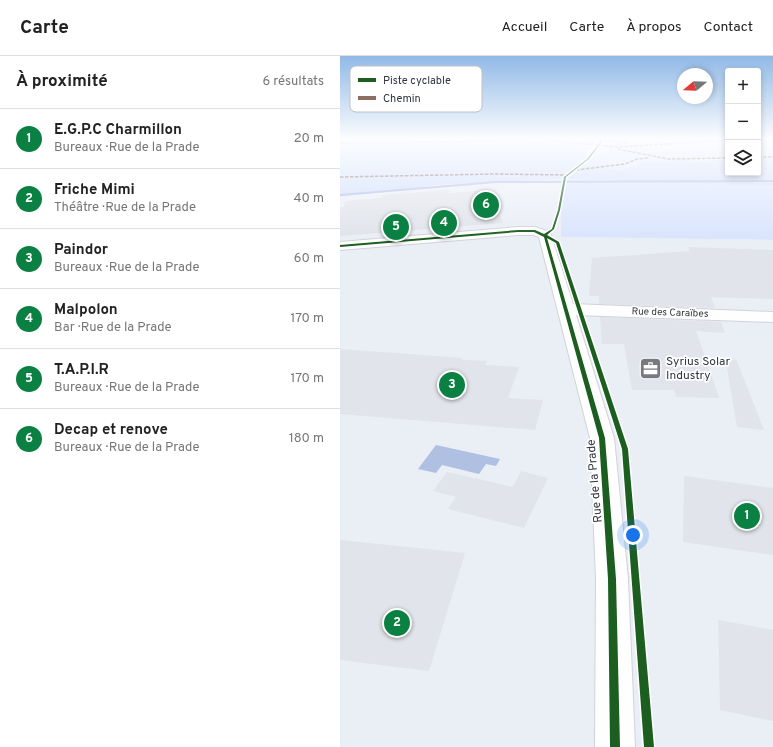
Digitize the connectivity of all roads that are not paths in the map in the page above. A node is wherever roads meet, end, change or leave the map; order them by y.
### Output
1 (340, 246) edge
2 (566, 309) junction
3 (773, 317) edge
4 (615, 747) edge

1 - 2 street, Rue de la Prade
2 - 3 street, Rue des Caraïbes
2 - 4 street, Rue de la Prade

